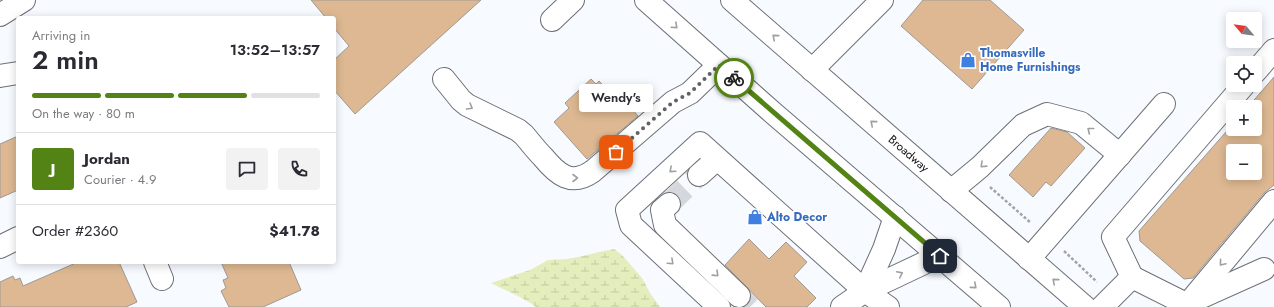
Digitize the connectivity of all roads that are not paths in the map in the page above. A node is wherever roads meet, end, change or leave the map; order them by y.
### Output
1 (24, 0) edge
2 (573, 0) edge
3 (646, 0) edge
4 (732, 0) edge
5 (882, 0) edge
6 (0, 15) edge
7 (552, 20) dead end
8 (1274, 50) edge
9 (1262, 64) edge
10 (719, 65) junction
11 (812, 70) junction
12 (16, 73) edge
13 (0, 76) edge
14 (444, 79) dead end
15 (1238, 92) edge
16 (1164, 104) dead end
17 (1120, 154) junction
18 (717, 159) junction
19 (699, 175) tunnel mouth
20 (951, 191) junction
21 (1274, 201) edge
22 (669, 204) tunnel mouth
23 (895, 217) junction
24 (16, 239) edge
25 (1236, 246) junction
26 (0, 247) edge
27 (940, 256) junction
28 (1029, 259) junction
29 (1269, 273) edge
30 (1132, 277) junction
31 (865, 291) junction
32 (739, 296) tunnel mouth
33 (1187, 303) junction
34 (719, 307) tunnel mouth
35 (842, 307) edge
36 (888, 307) edge
37 (998, 307) edge
38 (1085, 307) edge
39 (1102, 307) edge

1 - 6 main road
2 - 7 main road
3 -> 10 main road
11 -> 4 main road, Broadway
5 - 11 main road
8 - 9 main road
14 -> 10 main road
10 - 23 main road
20 -> 11 main road, Broadway
12 - 13 main road
15 - 30 main road
16 - 17 main road
17 -> 20 main road
17 - 28 main road
18 - 19 main road
18 - 31 main road
18 -> 34 main road
20 - 28 main road, Broadway
21 - 25 main road
22 -> 32 main road
23 - 27 main road
23 - 31 main road
24 - 26 main road
25 - 29 main road
25 -> 33 main road
31 -> 27 main road
27 -> 37 main road
38 -> 28 main road, Broadway
29 - 33 main road
30 - 33 main road
30 - 39 main road
31 - 35 main road
31 - 36 main road

